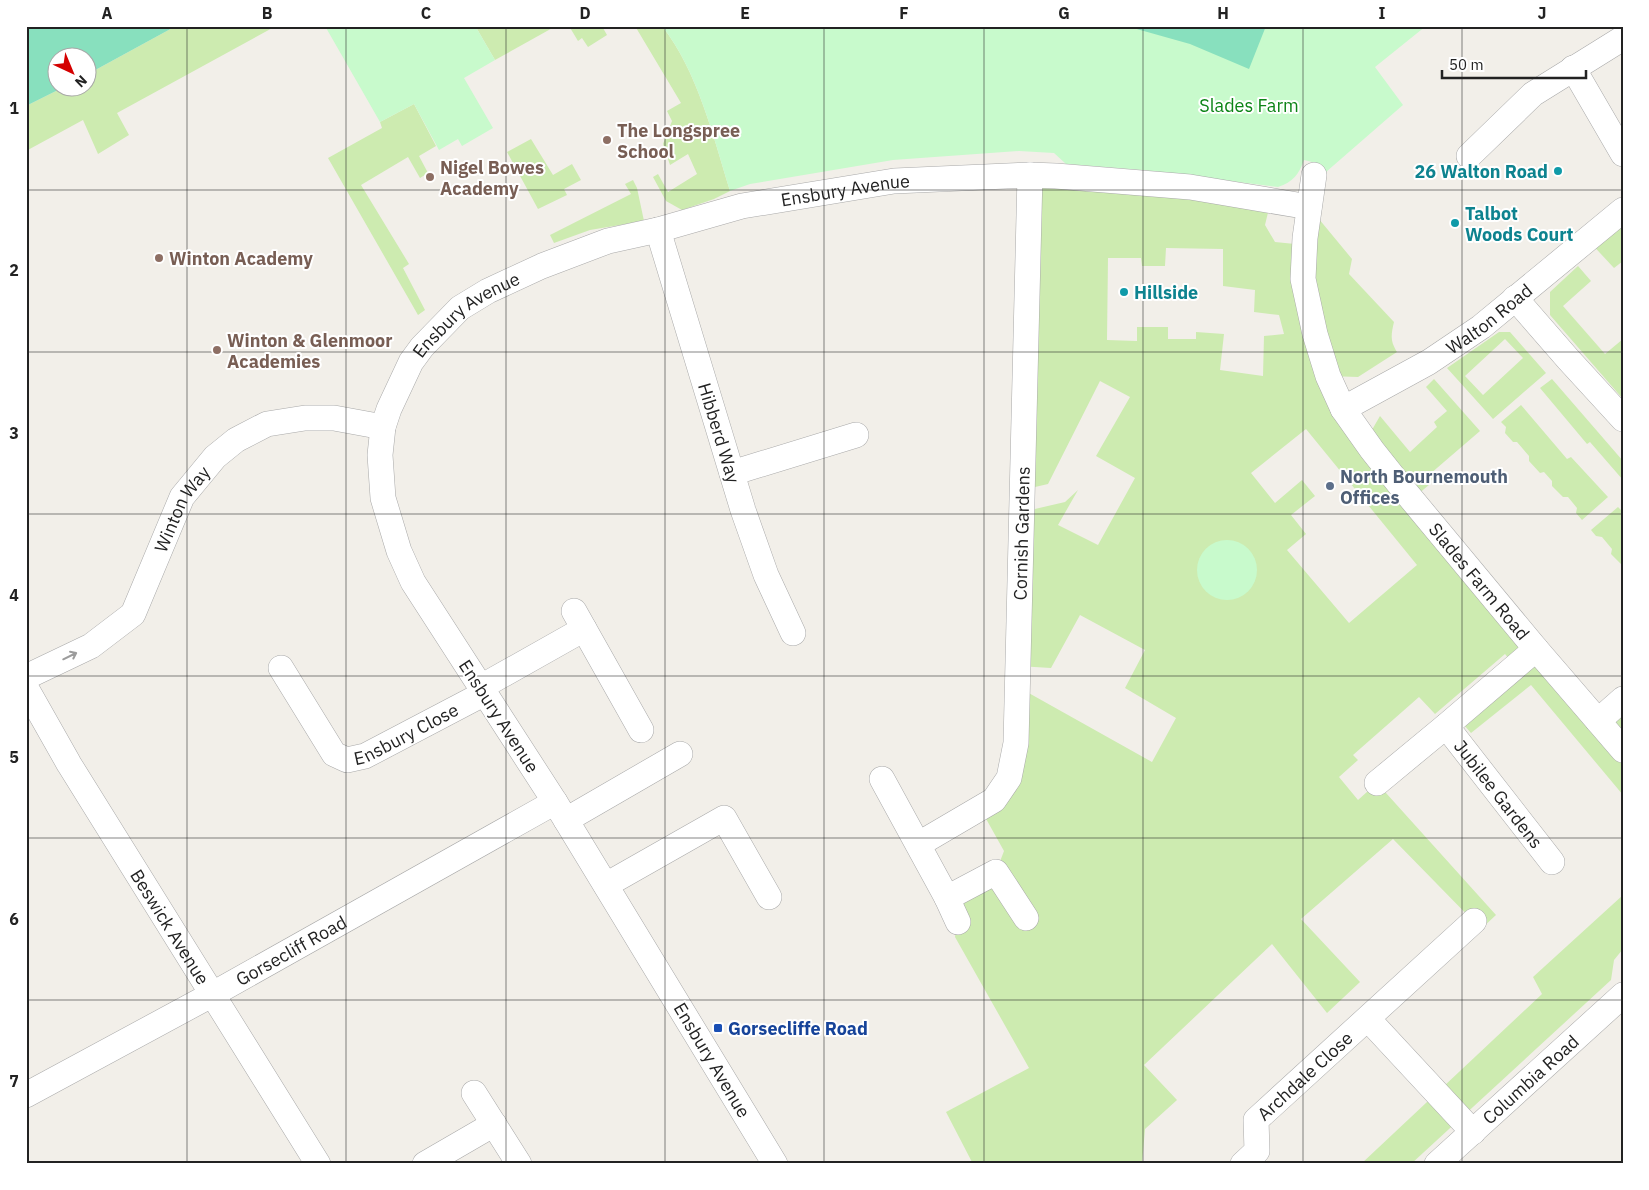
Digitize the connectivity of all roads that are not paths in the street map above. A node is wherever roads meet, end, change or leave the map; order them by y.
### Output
1 (1623, 38) edge
2 (1573, 68) junction
3 (1623, 154) edge
4 (1469, 156) dead end
5 (1030, 175) junction
6 (1314, 175) dead end
7 (1309, 207) junction
8 (1623, 210) edge
9 (658, 230) junction
10 (1515, 298) junction
11 (1343, 409) junction
12 (1623, 419) edge
13 (383, 427) junction
14 (856, 435) dead end
15 (732, 473) junction
16 (793, 633) dead end
17 (1536, 649) junction
18 (281, 668) dead end
19 (26, 677) edge
20 (26, 688) edge
21 (483, 690) junction
22 (1623, 699) edge
23 (1598, 721) junction
24 (1446, 726) junction
25 (642, 730) dead end
26 (1623, 750) edge
27 (680, 754) dead end
28 (882, 779) dead end
29 (1378, 783) dead end
30 (561, 811) junction
31 (919, 844) junction
32 (1552, 862) dead end
33 (606, 885) junction
34 (769, 897) dead end
35 (947, 898) junction
36 (1026, 918) dead end
37 (1474, 921) dead end
38 (958, 922) dead end
39 (213, 994) junction
40 (1623, 995) edge
41 (1368, 1019) junction
42 (474, 1093) dead end
43 (26, 1095) edge
44 (494, 1124) junction
45 (1473, 1132) junction
46 (318, 1164) edge
47 (425, 1164) edge
48 (519, 1164) edge
49 (775, 1164) edge
50 (1244, 1164) edge
51 (1437, 1164) edge

1 - 2 street
2 - 3 street
2 - 4 street
5 - 7 street, Ensbury Avenue
5 - 9 street, Ensbury Avenue
5 - 31 street, Cornish Gardens
6 - 7 street, Slades Farm Road
7 - 11 street, Slades Farm Road
8 - 10 street, Walton Road
9 - 13 street, Ensbury Avenue
9 - 15 street, Hibberd Way
10 - 11 street, Walton Road
10 - 12 street
11 - 17 street, Slades Farm Road
19 -> 13 street, Winton Way
13 - 21 street, Ensbury Avenue
14 - 15 street
15 - 16 street, Hibberd Way
17 - 23 street, Slades Farm Road
17 - 24 street, Jubilee Gardens
18 - 21 street, Ensbury Close
20 - 39 street, Beswick Avenue
21 - 25 street, Ensbury Close
21 - 30 street, Ensbury Avenue
22 - 23 street
23 - 26 street, Slades Farm Road
24 - 29 street, Jubilee Gardens
24 - 32 street, Jubilee Gardens
27 - 30 street, Gorsecliff Road
28 - 31 street
30 - 33 street, Ensbury Avenue
30 - 39 street, Gorsecliff Road
31 - 35 street
33 - 34 street
33 - 49 street, Ensbury Avenue
35 - 36 street
35 - 38 street
37 - 41 street, Archdale Close
39 - 43 street, Gorsecliff Road
39 - 46 street, Beswick Avenue
40 - 45 street, Columbia Road
41 - 45 street, Archdale Close
41 - 50 street, Archdale Close
42 - 44 street
44 - 47 street
44 - 48 street
45 - 51 street, Columbia Road

